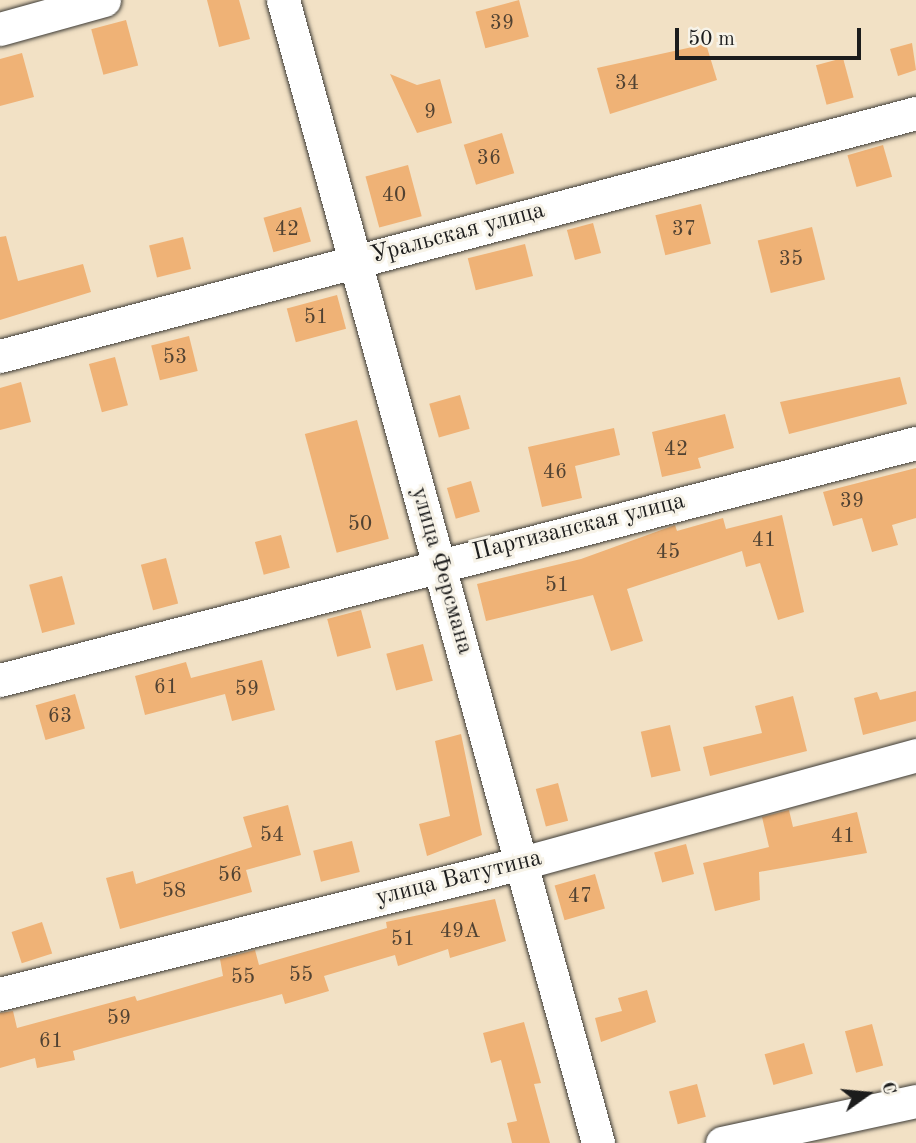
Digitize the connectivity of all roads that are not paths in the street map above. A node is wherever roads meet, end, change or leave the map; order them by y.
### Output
1 (104, 0) edge
2 (283, 0) edge
3 (0, 29) edge
4 (916, 113) edge
5 (355, 261) junction
6 (0, 356) edge
7 (916, 443) edge
8 (438, 564) junction
9 (0, 680) edge
10 (916, 755) edge
11 (522, 863) junction
12 (0, 994) edge
13 (916, 1101) edge
14 (598, 1143) edge
15 (722, 1143) edge

1 - 3 street
2 - 5 street, улица Ферсмана
4 - 5 street, Уральская улица
5 - 6 street, Уральская улица
5 - 8 street, улица Ферсмана
7 - 8 street, Партизанская улица
8 - 9 street, Партизанская улица
8 - 11 street, улица Ферсмана
10 - 11 street, улица Ватутина
11 - 12 street, улица Ватутина
11 - 14 street, улица Ферсмана
13 - 15 street

